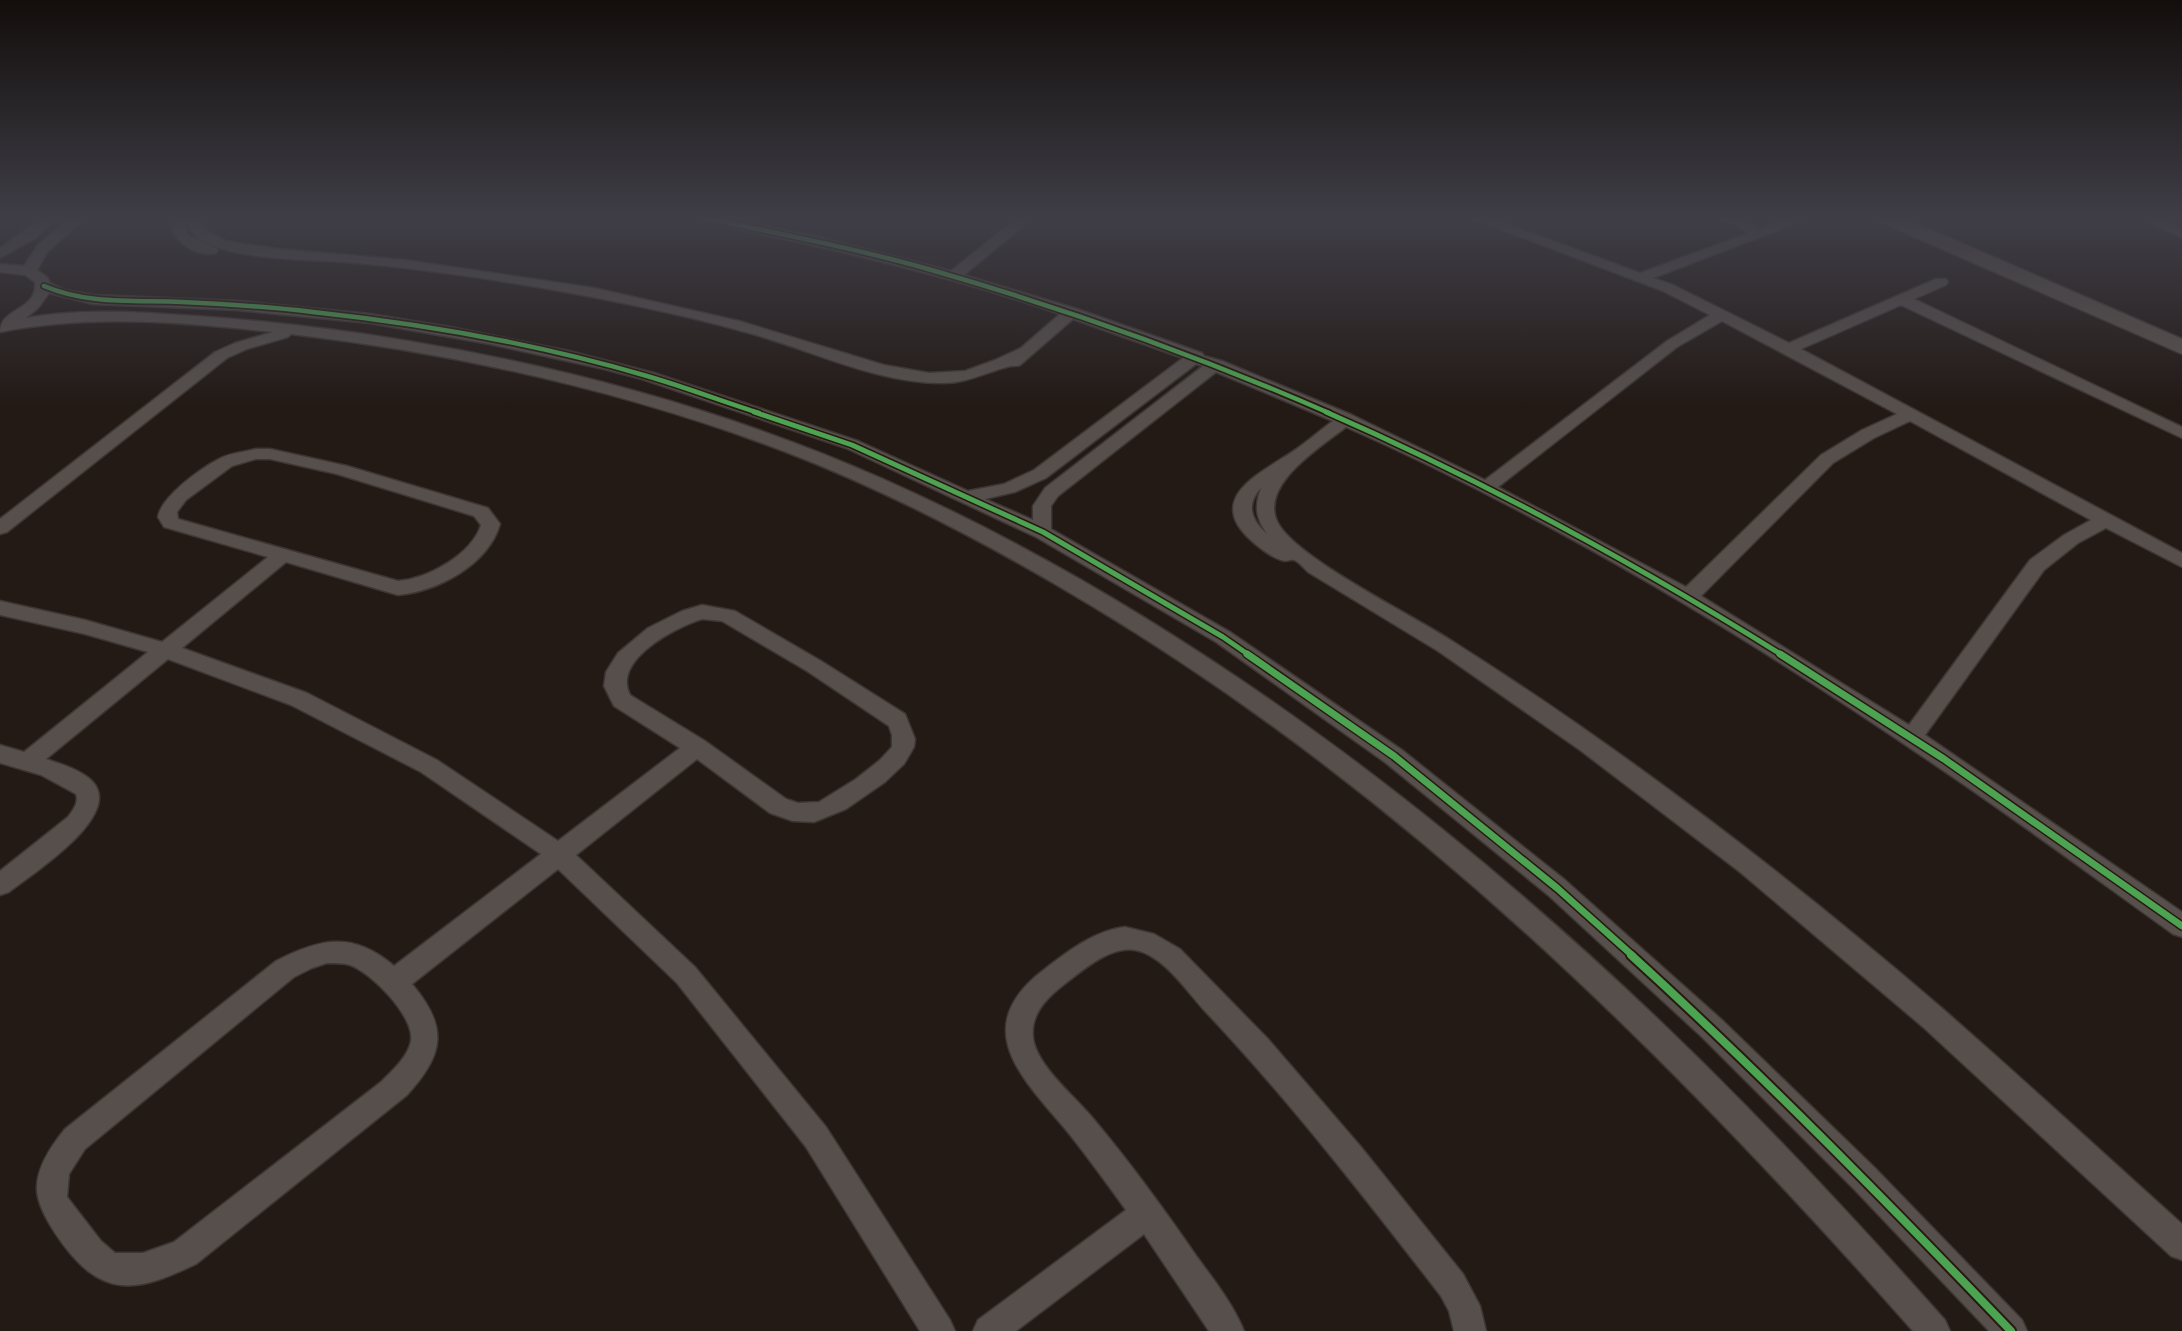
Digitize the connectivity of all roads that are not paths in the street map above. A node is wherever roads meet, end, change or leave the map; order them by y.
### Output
1 (42, 280) edge
2 (516, 280) edge
3 (971, 280) edge
4 (1648, 280) edge
5 (2029, 280) edge
6 (2067, 280) edge
7 (1941, 282) dead end
8 (44, 286) junction
9 (1903, 300) junction
10 (1072, 312) junction
11 (1721, 315) junction
12 (204, 321) junction
13 (0, 326) edge
14 (2182, 329) edge
15 (307, 330) junction
16 (2182, 347) edge
17 (1789, 350) junction
18 (221, 355) junction
19 (1196, 356) junction
20 (1216, 364) junction
21 (1909, 415) junction
22 (1346, 419) junction
23 (1101, 428) junction
24 (2182, 433) edge
25 (1121, 437) junction
26 (1488, 486) junction
27 (972, 496) junction
28 (2105, 520) junction
29 (0, 528) edge
30 (1042, 532) junction
31 (284, 554) junction
32 (2182, 561) edge
33 (1688, 597) junction
34 (0, 608) edge
35 (166, 650) junction
36 (1912, 737) junction
37 (697, 747) junction
38 (0, 754) edge
39 (28, 762) junction
40 (559, 854) junction
41 (0, 885) edge
42 (2182, 926) edge
43 (394, 982) junction
44 (1147, 1213) junction
45 (2182, 1245) edge
46 (1907, 1299) junction
47 (939, 1331) edge
48 (989, 1331) edge
49 (1228, 1331) edge
50 (1470, 1331) edge
51 (1921, 1331) edge
52 (1934, 1331) edge
53 (2011, 1331) edge

1 - 8 street
2 - 10 street
3 - 10 street
4 - 11 street
5 - 16 street
6 - 14 street
7 - 9 street
8 - 13 street
8 - 27 street
9 - 17 street
9 - 24 street
10 - 19 street
11 - 17 street
11 - 26 street
12 - 13 street
12 - 15 street
12 - 18 street
15 - 18 street
15 - 46 street
17 - 21 street
18 - 29 street
19 - 20 street
19 - 23 street
20 - 22 street
20 - 25 street
21 - 28 street
21 - 33 street
22 - 26 street
22 - 45 street
23 - 25 street
23 - 27 street
25 - 30 street
26 - 33 street
27 - 30 street
28 - 32 street
28 - 36 street
30 - 53 street
31 - 31 street
31 - 35 street
33 - 36 street
34 - 35 street
35 - 39 street
35 - 40 street
36 - 42 street
37 - 37 street
37 - 40 street
38 - 39 street
39 - 41 street
40 - 43 street
40 - 47 street
43 - 43 street
44 - 48 street
44 - 49 street
44 - 50 street
46 - 51 street
46 - 52 street

